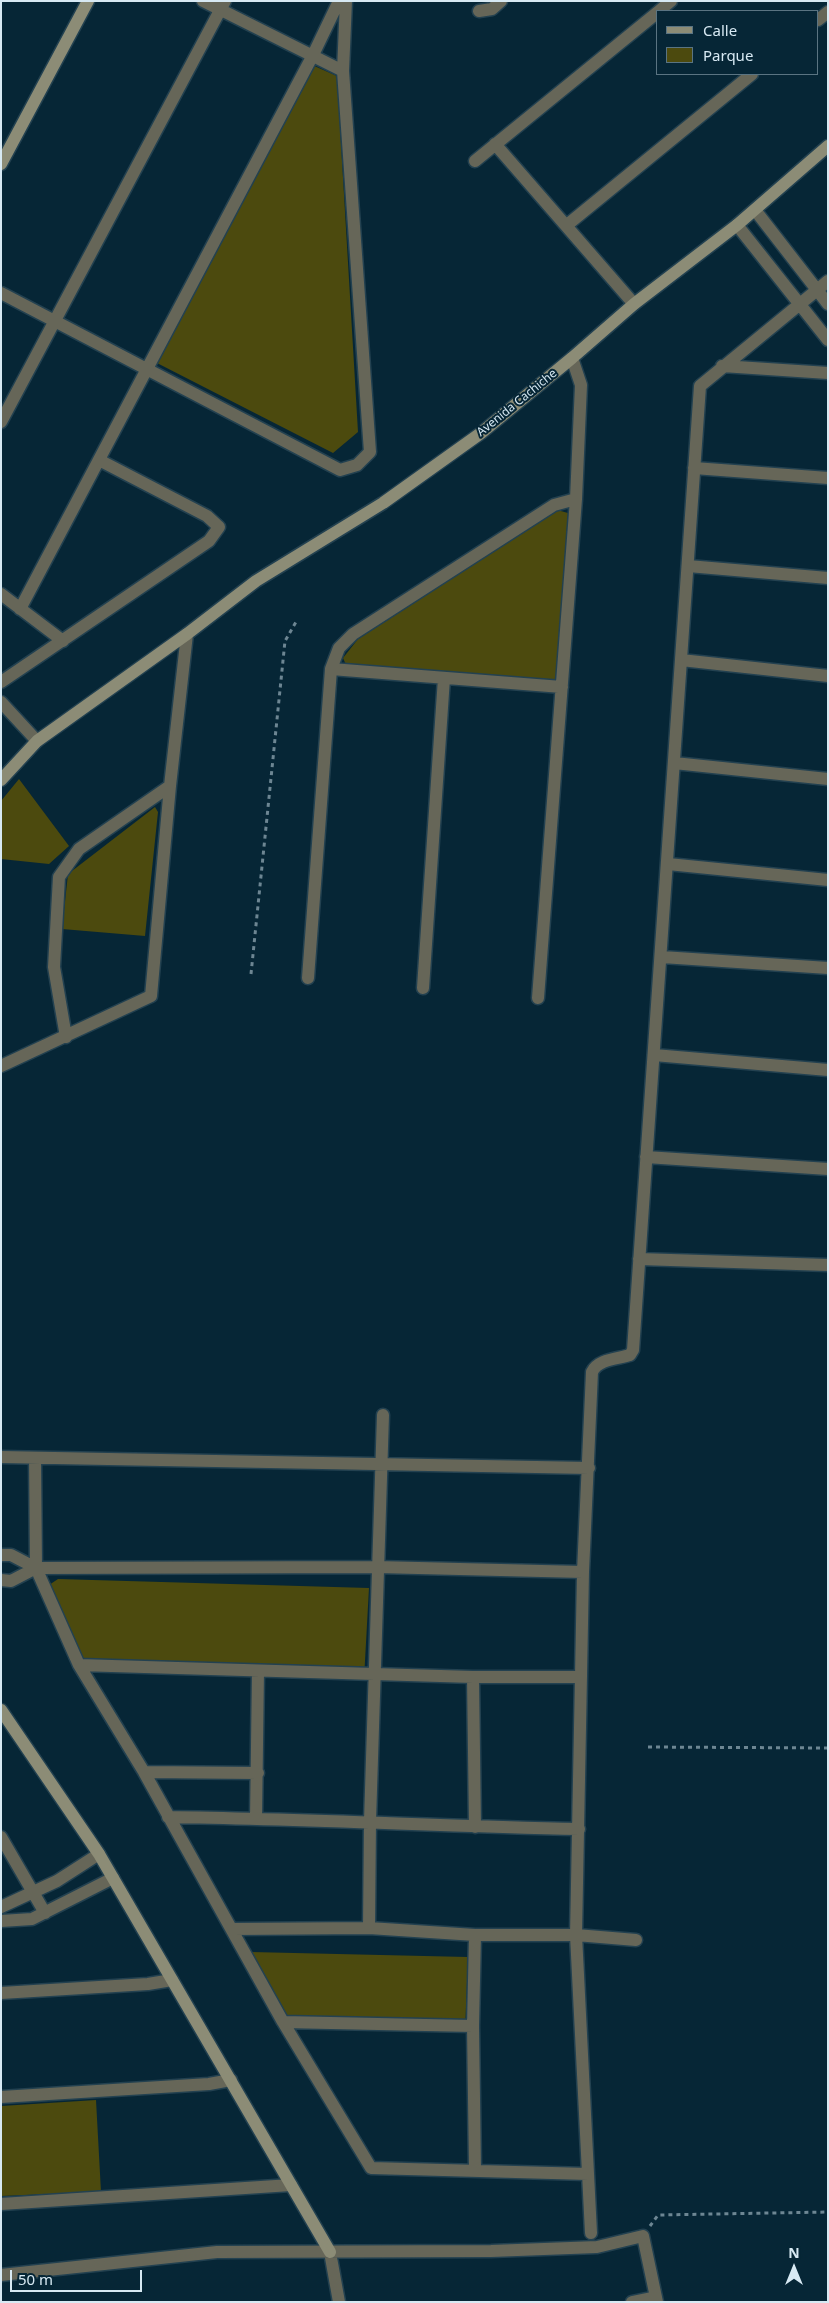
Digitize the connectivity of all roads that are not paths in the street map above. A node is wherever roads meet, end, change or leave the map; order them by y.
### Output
1 (88, 1) edge
2 (203, 1) edge
3 (339, 1) edge
4 (346, 1) edge
5 (502, 1) edge
6 (671, 1) edge
7 (824, 1) edge
8 (222, 5) edge
9 (660, 10) edge
10 (828, 10) edge
11 (479, 11) dead end
12 (656, 14) edge
13 (819, 19) edge
14 (313, 55) junction
15 (343, 71) junction
16 (751, 75) edge
17 (495, 144) junction
18 (828, 146) edge
19 (475, 161) dead end
20 (1, 164) edge
21 (755, 210) junction
22 (737, 225) junction
23 (567, 226) junction
24 (828, 281) edge
25 (817, 290) junction
26 (1, 293) edge
27 (634, 304) junction
28 (800, 304) junction
29 (828, 304) edge
30 (55, 322) junction
31 (828, 340) edge
32 (572, 358) junction
33 (722, 366) junction
34 (148, 368) junction
35 (828, 372) edge
36 (1, 422) edge
37 (99, 460) junction
38 (694, 468) junction
39 (828, 478) edge
40 (576, 499) junction
41 (688, 566) junction
42 (828, 578) edge
43 (1, 594) edge
44 (20, 609) junction
45 (187, 634) junction
46 (63, 641) junction
47 (681, 660) junction
48 (331, 669) junction
49 (828, 676) edge
50 (444, 678) junction
51 (1, 682) edge
52 (562, 687) junction
53 (1, 702) edge
54 (36, 741) junction
55 (674, 764) junction
56 (828, 778) edge
57 (1, 780) edge
58 (170, 786) junction
59 (668, 864) junction
60 (828, 880) edge
61 (662, 957) junction
62 (828, 968) edge
63 (308, 978) dead end
64 (423, 988) dead end
65 (538, 998) dead end
66 (66, 1037) junction
67 (654, 1055) junction
68 (1, 1066) edge
69 (828, 1070) edge
70 (646, 1157) junction
71 (828, 1169) edge
72 (828, 1251) edge
73 (639, 1259) junction
74 (827, 1265) edge
75 (383, 1415) dead end
76 (1, 1457) edge
77 (35, 1458) junction
78 (382, 1465) junction
79 (589, 1468) junction
80 (1, 1555) edge
81 (377, 1567) junction
82 (36, 1568) junction
83 (584, 1572) junction
84 (1, 1580) edge
85 (79, 1664) junction
86 (258, 1671) junction
87 (375, 1674) junction
88 (473, 1678) junction
89 (581, 1678) junction
90 (1, 1710) edge
91 (144, 1772) junction
92 (258, 1773) junction
93 (168, 1817) junction
94 (256, 1818) junction
95 (370, 1821) junction
96 (474, 1827) junction
97 (579, 1829) junction
98 (1, 1837) edge
99 (99, 1854) junction
100 (113, 1878) junction
101 (33, 1892) junction
102 (1, 1907) edge
103 (45, 1913) junction
104 (1, 1921) edge
105 (369, 1928) junction
106 (232, 1929) junction
107 (576, 1934) junction
108 (474, 1935) junction
109 (636, 1940) dead end
110 (172, 1980) junction
111 (1, 1993) edge
112 (282, 2022) junction
113 (473, 2026) junction
114 (230, 2080) junction
115 (1, 2097) edge
116 (475, 2170) junction
117 (588, 2174) junction
118 (292, 2185) junction
119 (1, 2204) edge
120 (591, 2233) dead end
121 (330, 2252) junction
122 (1, 2275) edge
123 (657, 2299) edge
124 (339, 2302) edge
125 (632, 2302) edge

1 - 20 street
2 - 8 street
3 - 14 street
4 - 15 street
5 - 11 street
6 - 9 street
7 - 10 street
8 - 14 street
8 - 30 street
10 - 13 street
12 - 17 street
14 - 15 street
14 - 34 street
15 - 34 street
16 - 23 street
17 - 19 street
17 - 23 street
18 - 21 street, Avenida Cachiche
21 - 22 street, Avenida Cachiche
21 - 25 street
22 - 27 street, Avenida Cachiche
22 - 28 street
23 - 27 street
24 - 25 street
25 - 28 street
25 - 29 street
26 - 30 street
27 - 32 street, Avenida Cachiche
28 - 31 street
28 - 33 street
30 - 34 street
30 - 36 street
32 - 40 street
32 - 45 street, Avenida Cachiche
33 - 35 street
33 - 38 street
34 - 37 street
37 - 44 street
37 - 46 street
38 - 39 street
38 - 41 street
40 - 48 street
40 - 52 street
41 - 42 street
41 - 47 street
43 - 44 street
44 - 46 street
45 - 54 street, Avenida Cachiche
45 - 58 street
46 - 51 street
47 - 49 street
47 - 55 street
48 - 50 street
48 - 63 street
50 - 52 street
50 - 64 street
52 - 65 street
53 - 54 street
54 - 57 street, Avenida Cachiche
55 - 56 street
55 - 59 street
58 - 66 street
58 - 66 street
59 - 60 street
59 - 61 street
61 - 62 street
61 - 67 street
66 - 68 street
67 - 69 street
67 - 70 street
70 - 71 street
70 - 73 street
72 - 74 street
73 - 74 street
73 - 79 street
75 - 78 street
76 - 77 street
77 - 78 street
77 - 82 street
78 - 79 street
78 - 81 street
79 - 83 street
80 - 82 street
81 - 82 street
81 - 83 street
81 - 87 street
82 - 84 street
82 - 85 street
83 - 89 street
85 - 86 street
85 - 91 street
86 - 87 street
86 - 92 street
87 - 88 street
87 - 95 street
88 - 89 street
88 - 96 street
89 - 97 street
90 - 99 street
91 - 92 street
91 - 93 street
92 - 94 street
93 - 94 street
93 - 106 street
94 - 95 street
95 - 96 street
95 - 105 street
96 - 97 street
97 - 107 street
98 - 101 street
99 - 100 street
99 - 101 street
100 - 103 street
100 - 110 street
101 - 102 street
101 - 103 street
103 - 104 street
105 - 106 street
105 - 108 street
106 - 112 street
107 - 108 street
107 - 109 street
107 - 117 street
108 - 113 street
110 - 111 street
110 - 114 street
112 - 113 street
112 - 116 street
113 - 116 street
114 - 115 street
114 - 118 street
116 - 117 street
117 - 120 street
118 - 119 street
118 - 121 street
121 - 122 street
121 - 123 street
121 - 124 street
123 - 125 street

